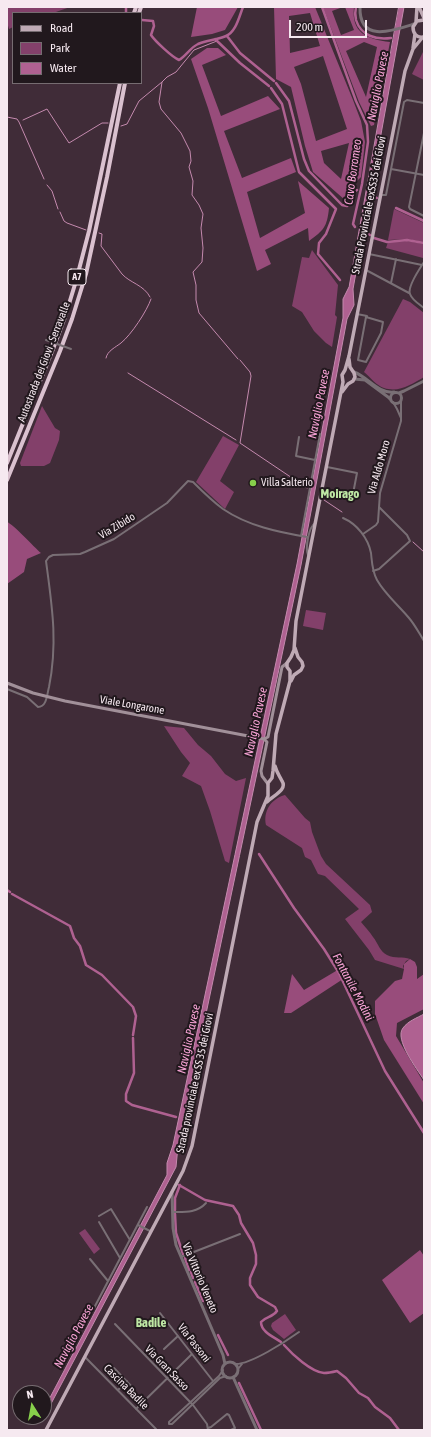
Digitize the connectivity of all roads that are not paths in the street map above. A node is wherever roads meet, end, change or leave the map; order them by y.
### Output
1 (360, 7) edge
2 (418, 7) edge
3 (424, 19) edge
4 (415, 23) junction
5 (406, 27) junction
6 (414, 32) junction
7 (423, 37) edge
8 (413, 49) junction
9 (120, 84) edge
10 (125, 84) edge
11 (424, 103) edge
12 (424, 132) edge
13 (392, 136) junction
14 (397, 138) junction
15 (391, 169) junction
16 (416, 173) junction
17 (424, 175) edge
18 (380, 195) junction
19 (424, 216) edge
20 (368, 254) junction
21 (396, 259) junction
22 (424, 262) edge
23 (422, 265) junction
24 (366, 270) junction
25 (391, 283) junction
26 (410, 294) junction
27 (424, 308) edge
28 (356, 314) junction
29 (366, 317) junction
30 (46, 340) dead end
31 (71, 349) dead end
32 (349, 356) junction
33 (345, 370) junction
34 (353, 371) junction
35 (343, 379) junction
36 (354, 379) junction
37 (424, 381) edge
38 (349, 382) junction
39 (406, 390) junction
40 (396, 392) junction
41 (340, 397) junction
42 (401, 399) junction
43 (392, 401) junction
44 (401, 421) junction
45 (320, 434) dead end
46 (299, 437) dead end
47 (315, 460) junction
48 (7, 463) edge
49 (326, 466) junction
50 (7, 480) edge
51 (352, 499) dead end
52 (379, 507) junction
53 (343, 518) dead end
54 (315, 523) junction
55 (363, 534) junction
56 (301, 536) junction
57 (307, 537) junction
58 (308, 556) junction
59 (374, 571) junction
60 (424, 641) edge
61 (295, 646) junction
62 (298, 657) junction
63 (291, 658) junction
64 (287, 663) junction
65 (290, 671) junction
66 (296, 672) junction
67 (7, 683) edge
68 (288, 687) junction
69 (7, 689) edge
70 (47, 697) junction
71 (264, 739) junction
72 (274, 761) junction
73 (271, 779) junction
74 (281, 779) junction
75 (268, 786) junction
76 (280, 792) junction
77 (264, 806) junction
78 (172, 1190) junction
79 (206, 1203) dead end
80 (164, 1204) junction
81 (171, 1206) junction
82 (147, 1207) dead end
83 (172, 1212) junction
84 (99, 1216) dead end
85 (99, 1222) dead end
86 (138, 1225) junction
87 (150, 1231) junction
88 (240, 1234) dead end
89 (130, 1240) junction
90 (181, 1257) junction
91 (120, 1258) junction
92 (90, 1259) dead end
93 (108, 1281) junction
94 (93, 1309) dead end
95 (160, 1313) dead end
96 (115, 1324) dead end
97 (298, 1332) dead end
98 (178, 1336) junction
99 (164, 1349) dead end
100 (192, 1354) junction
101 (223, 1355) junction
102 (84, 1356) junction
103 (229, 1362) junction
104 (243, 1363) junction
105 (225, 1364) junction
106 (236, 1364) junction
107 (114, 1368) dead end
108 (238, 1369) junction
109 (223, 1370) junction
110 (226, 1376) junction
111 (233, 1377) junction
112 (167, 1379) junction
113 (127, 1381) junction
114 (214, 1382) junction
115 (133, 1388) dead end
116 (118, 1390) junction
117 (190, 1402) junction
118 (192, 1405) junction
119 (136, 1409) junction
120 (156, 1429) edge
121 (208, 1429) edge
122 (236, 1429) edge
123 (46, 1430) edge
124 (231, 1430) edge
125 (257, 1430) edge

1 - 5 street
2 - 3 main road
2 - 4 main road
3 - 4 main road
4 - 5 street
4 - 6 main road
5 - 6 street
6 - 7 main road
6 - 8 main road
7 - 8 main road, Strada Provinciale exSS35 dei Giovi
8 - 13 main road, Strada Provinciale exSS35 dei Giovi
9 - 48 highway, Autostrada dei Giovi - Serravalle / A7
10 - 50 highway, Autostrada dei Giovi - Serravalle / A7
11 - 14 street
12 - 16 street
13 - 14 street
13 - 18 main road, Strada Provinciale exSS35 dei Giovi
14 - 15 street
15 - 16 street
15 - 18 street
16 - 17 street
16 - 19 street
18 - 20 main road, Strada Provinciale exSS35 dei Giovi
20 - 21 street
20 - 24 main road, Strada Provinciale exSS35 dei Giovi
21 - 23 street
21 - 25 street
22 - 23 street
23 - 26 street
24 - 25 street
24 - 28 main road, Strada Provinciale exSS35 dei Giovi
25 - 26 street
26 - 27 street
28 - 29 street
28 - 32 main road, Strada Provinciale exSS35 dei Giovi
29 - 29 street
30 - 31 street, bridge
32 - 33 main road, Strada Provinciale exSS35 dei Giovi
32 - 34 main road
33 - 34 main road
33 - 35 main road
34 - 36 main road
34 - 40 street
35 - 38 main road
35 - 41 main road
36 - 38 main road
36 - 43 street
37 - 39 street
38 - 41 main road
39 - 40 street
39 - 42 street
40 - 42 street
40 - 43 street
41 - 49 main road
42 - 43 street
42 - 44 street, Via Aldo Moro
43 - 44 street
44 - 52 street, Via Aldo Moro
45 - 47 street
46 - 47 street
47 - 56 street
49 - 51 street
49 - 54 main road
52 - 55 street, Via Aldo Moro
52 - 59 street
53 - 55 street
54 - 57 street
54 - 58 main road
55 - 59 street
56 - 57 street, Via Zibido
56 - 70 street, Via Zibido
57 - 58 street
58 - 61 main road
59 - 60 street
61 - 62 main road
61 - 63 main road
62 - 63 main road
62 - 66 main road, Strada provinciale ex SS 35 dei Giovi
63 - 64 main road
64 - 65 main road, Strada provinciale ex SS 35 dei Giovi
64 - 71 main road
65 - 66 main road
65 - 68 main road, Strada provinciale ex SS 35 dei Giovi
66 - 68 main road, Strada provinciale ex SS 35 dei Giovi
67 - 70 main road, Viale Longarone
68 - 72 main road, Strada provinciale ex SS 35 dei Giovi
69 - 70 street
70 - 71 main road, Viale Longarone
71 - 75 main road
72 - 73 main road, Strada provinciale ex SS 35 dei Giovi
72 - 74 main road, Strada provinciale ex SS 35 dei Giovi
73 - 74 main road
73 - 75 main road, Strada provinciale ex SS 35 dei Giovi
74 - 76 main road, Strada provinciale ex SS 35 dei Giovi
75 - 76 main road
75 - 77 main road, Strada provinciale ex SS 35 dei Giovi
76 - 77 main road, Strada provinciale ex SS 35 dei Giovi
77 - 78 main road, Strada provinciale ex SS 35 dei Giovi
78 - 80 main road, Strada provinciale ex SS 35 dei Giovi
78 - 81 street, Via Vittorio Veneto
79 - 83 street
80 - 81 street
80 - 87 main road, Strada provinciale ex SS 35 dei Giovi
81 - 83 street, Via Vittorio Veneto
82 - 86 street
83 - 90 street, Via Vittorio Veneto
84 - 89 street
85 - 91 street
86 - 87 street
86 - 89 street
87 - 102 main road, Strada provinciale ex SS 35 dei Giovi
88 - 90 street
89 - 91 street
90 - 101 street, Via Vittorio Veneto
91 - 93 street
92 - 93 street
93 - 94 street
95 - 98 street, Via Passoni
96 - 112 street, Via Gran Sasso
97 - 104 street
98 - 99 street
98 - 100 street, Via Passoni
100 - 112 street
100 - 114 street, Via Passoni
101 - 103 street, Via Vittorio Veneto
101 - 105 street, Via Vittorio Veneto
102 - 116 street, Cascina Badile
102 - 123 main road, Strada provinciale ex SS 35 dei Giovi
103 - 105 street
103 - 106 street
104 - 106 street
104 - 108 street
105 - 109 street
106 - 108 street
107 - 113 street
108 - 111 street
109 - 110 street
109 - 114 street
110 - 111 street
110 - 114 street
111 - 125 street
112 - 117 street, Via Gran Sasso
112 - 119 street
113 - 115 street
113 - 116 street
114 - 117 street
114 - 118 street
116 - 119 street, Cascina Badile
117 - 118 street, Via Gran Sasso
117 - 118 street
118 - 121 street, Via Gran Sasso
119 - 120 street, Cascina Badile
121 - 122 street
122 - 124 street

